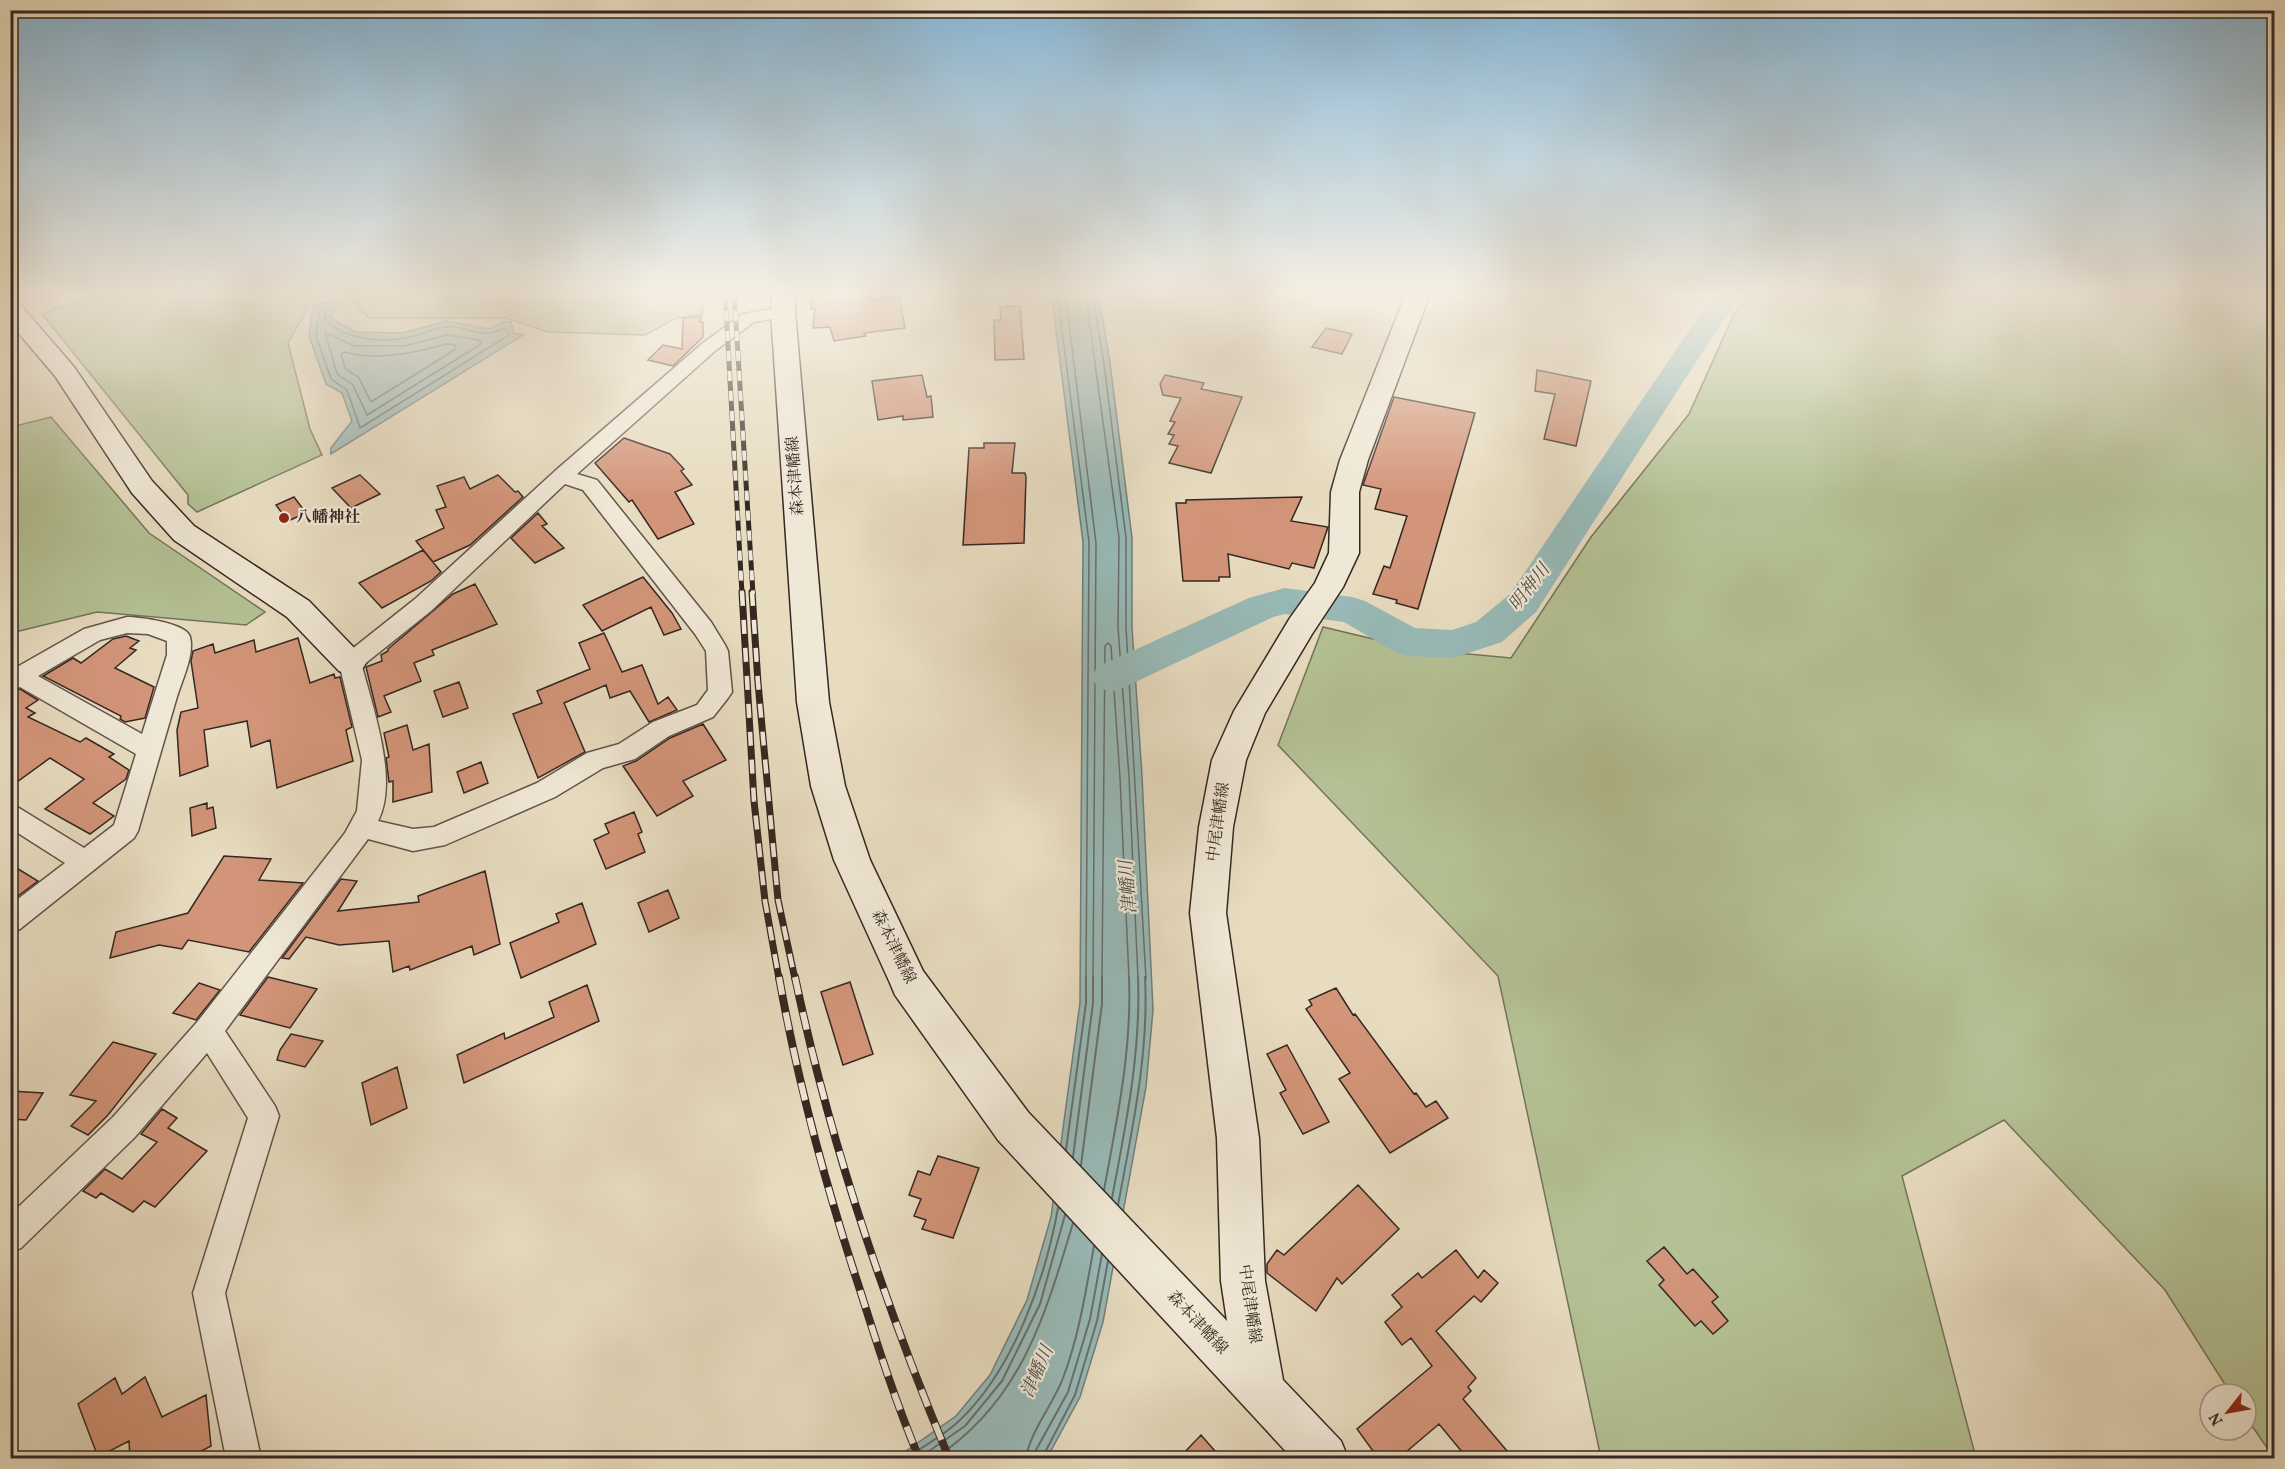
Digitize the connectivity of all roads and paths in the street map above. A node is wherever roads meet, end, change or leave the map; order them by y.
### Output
1 (54, 360) edge
2 (697, 360) edge
3 (788, 360) edge
4 (1393, 360) edge
5 (562, 476) junction
6 (350, 663) junction
7 (16, 679) edge
8 (151, 751) junction
9 (10, 815) edge
10 (362, 827) junction
11 (86, 863) junction
12 (10, 921) edge
13 (208, 1030) junction
14 (10, 1237) edge
15 (1262, 1393) junction
16 (1322, 1457) edge
17 (243, 1458) edge

1 - 6 main road
2 - 5 street
3 - 15 main road, 森本津幡線
4 - 15 main road, 中尾津幡線
5 - 6 street
5 - 10 street
6 - 10 street
7 - 8 street
7 - 8 street
8 - 11 street
9 - 11 street
10 - 13 street
11 - 12 street
13 - 14 street
13 - 17 street
15 - 16 main road, 森本津幡線

